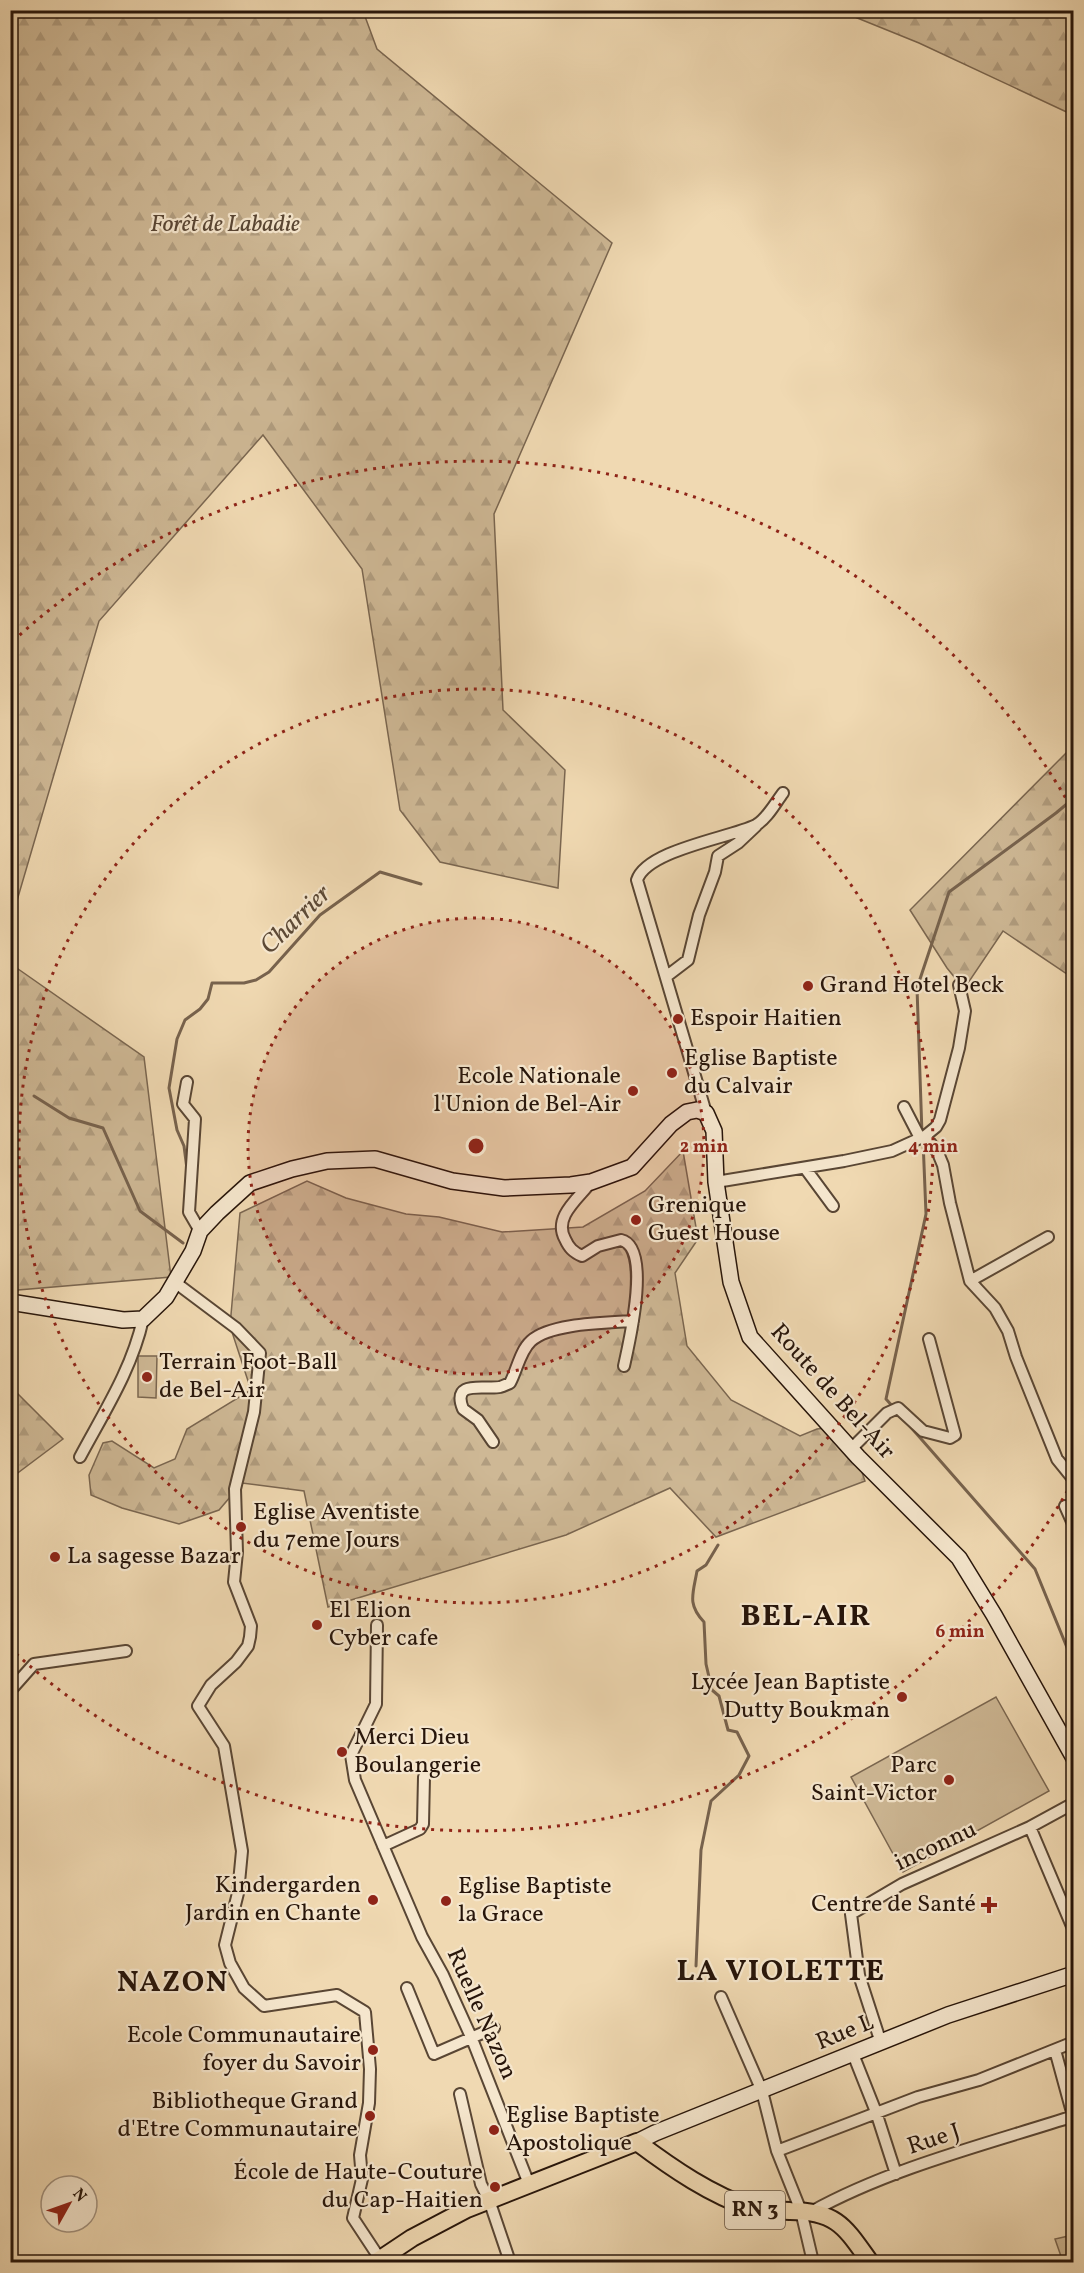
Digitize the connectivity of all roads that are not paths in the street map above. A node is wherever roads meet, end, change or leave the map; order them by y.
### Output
1 (783, 793) dead end
2 (758, 824) junction
3 (667, 976) junction
4 (959, 986) dead end
5 (187, 1082) dead end
6 (904, 1107) dead end
7 (706, 1113) junction
8 (923, 1137) junction
9 (805, 1167) junction
10 (591, 1182) junction
11 (717, 1182) junction
12 (833, 1206) dead end
13 (200, 1231) junction
14 (1048, 1237) dead end
15 (970, 1281) junction
16 (176, 1283) junction
17 (10, 1302) edge
18 (143, 1319) junction
19 (633, 1321) junction
20 (929, 1339) dead end
21 (624, 1366) dead end
22 (493, 1442) dead end
23 (851, 1449) junction
24 (80, 1457) dead end
25 (1074, 1480) edge
26 (1065, 1506) dead end
27 (1074, 1526) edge
28 (377, 1625) dead end
29 (126, 1651) dead end
30 (10, 1691) edge
31 (1074, 1758) edge
32 (424, 1777) dead end
33 (1074, 1803) edge
34 (1030, 1827) junction
35 (384, 1846) junction
36 (1074, 1930) edge
37 (1074, 1974) edge
38 (407, 1988) dead end
39 (721, 1997) dead end
40 (494, 2028) dead end
41 (472, 2039) junction
42 (1074, 2042) edge
43 (881, 2043) junction
44 (1055, 2050) junction
45 (853, 2054) junction
46 (762, 2091) junction
47 (460, 2094) dead end
48 (876, 2112) junction
49 (1073, 2116) edge
50 (637, 2142) junction
51 (777, 2151) junction
52 (896, 2174) junction
53 (529, 2184) junction
54 (489, 2200) junction
55 (806, 2211) junction
56 (378, 2261) edge
57 (510, 2262) edge
58 (813, 2262) edge
59 (870, 2262) edge

1 - 2 street
2 - 3 street
2 - 3 street
3 - 7 street
4 - 8 street
5 - 13 street
6 - 8 street
7 - 10 street
7 - 11 street, Route de Bel-Air
8 - 9 street
8 - 15 street
9 - 11 street
9 - 12 street
10 - 13 street
10 - 19 street
11 - 23 street, Route de Bel-Air
13 - 16 street
14 - 15 street
15 - 25 street
16 - 18 street
16 - 56 street
17 - 18 street
18 - 24 street
19 - 21 street
19 - 22 street
20 - 23 street
23 - 31 street, Route de Bel-Air
26 - 27 street
28 - 35 street, Ruelle Nazon
29 - 30 street
32 - 35 street
33 - 34 street, inconnu
34 - 36 street
34 - 43 street, inconnu
35 - 41 street, Ruelle Nazon
37 - 43 street, Rue L
38 - 41 street
39 - 46 street
40 - 41 street
41 - 53 street, Ruelle Nazon
42 - 44 street
43 - 45 street, Rue L
44 - 48 street
44 - 49 street
45 - 46 street, Rue L
45 - 48 street
46 - 50 street, Rue L
46 - 51 street
47 - 54 street
48 - 51 street
48 - 52 street
49 - 52 street, Rue J
50 - 53 main road
50 - 55 main road, RN 3
51 - 55 street
52 - 55 street, Rue J
53 - 54 main road
54 - 56 main road
54 - 57 street
55 - 58 street
55 - 59 main road, RN 3

